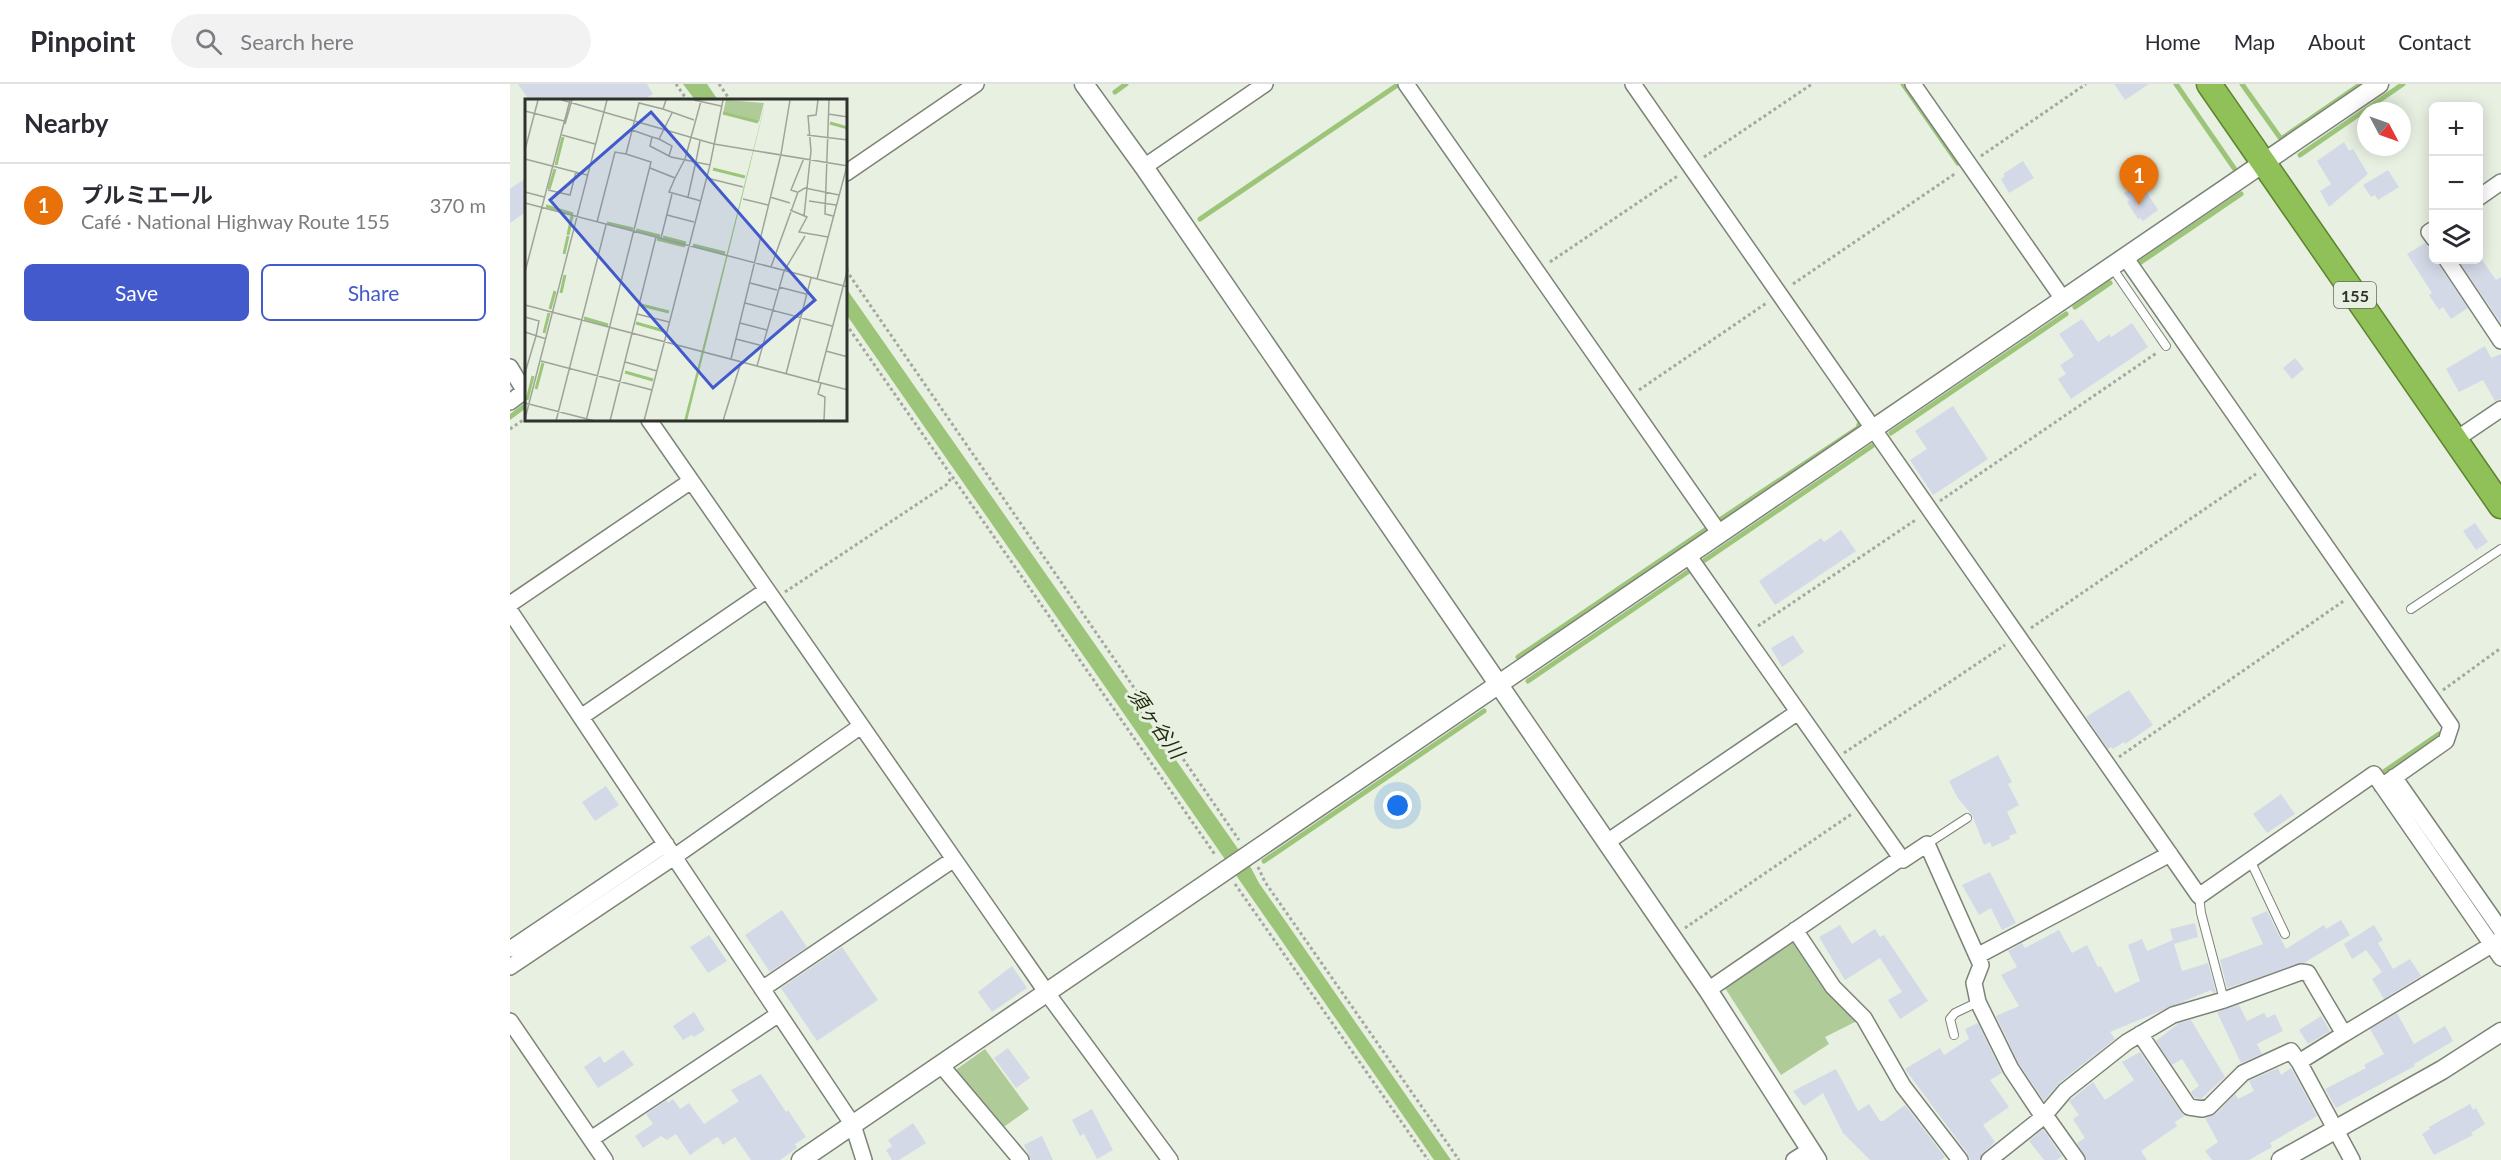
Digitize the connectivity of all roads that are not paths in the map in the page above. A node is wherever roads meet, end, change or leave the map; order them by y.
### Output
1 (976, 84) edge
2 (1084, 84) edge
3 (1265, 84) edge
4 (1406, 84) edge
5 (1633, 84) edge
6 (1913, 84) edge
7 (2209, 84) edge
8 (2379, 84) edge
9 (2263, 163) junction
10 (1144, 167) junction
11 (848, 172) edge
12 (2501, 182) edge
13 (2483, 195) edge
14 (2118, 262) junction
15 (2450, 264) edge
16 (2063, 299) junction
17 (2501, 341) edge
18 (2166, 346) road end
19 (510, 367) edge
20 (525, 390) edge
21 (525, 392) edge
22 (510, 402) edge
23 (2501, 409) edge
24 (650, 422) edge
25 (1873, 429) junction
26 (2455, 440) junction
27 (691, 481) junction
28 (2501, 506) edge
29 (1720, 534) junction
30 (2501, 549) edge
31 (1688, 555) junction
32 (770, 595) junction
33 (510, 604) edge
34 (2411, 609) dead end
35 (510, 611) edge
36 (1499, 685) junction
37 (1798, 712) junction
38 (581, 717) junction
39 (861, 726) junction
40 (2388, 781) junction
41 (1967, 818) dead end
42 (1607, 842) junction
43 (1927, 844) junction
44 (670, 850) junction
45 (2170, 854) junction
46 (1901, 858) junction
47 (954, 859) junction
48 (2250, 860) junction
49 (2199, 896) junction
50 (1795, 930) junction
51 (2501, 930) edge
52 (2285, 934) dead end
53 (2496, 942) edge
54 (510, 949) edge
55 (1977, 956) junction
56 (2501, 958) edge
57 (510, 967) edge
58 (762, 989) junction
59 (1708, 990) junction
60 (1047, 993) junction
61 (2224, 1000) junction
62 (1978, 1002) junction
63 (779, 1014) junction
64 (510, 1021) edge
65 (2501, 1032) edge
66 (2140, 1034) junction
67 (2344, 1034) junction
68 (1954, 1035) dead end
69 (2299, 1062) junction
70 (941, 1065) junction
71 (2044, 1116) junction
72 (853, 1125) junction
73 (2336, 1128) junction
74 (591, 1139) junction
75 (1807, 1156) edge
76 (605, 1160) edge
77 (801, 1160) edge
78 (864, 1160) edge
79 (1021, 1160) edge
80 (1170, 1160) edge
81 (1960, 1160) edge
82 (1989, 1160) edge
83 (2077, 1160) edge
84 (2281, 1160) edge
85 (2352, 1160) edge

1 - 11 street
2 - 10 street
3 - 10 street
4 - 29 street
5 - 25 street
6 - 16 street
7 - 9 highway, 155
8 - 9 street
9 - 14 street
9 - 26 highway, 155
10 - 36 street
12 - 13 street
14 - 16 street
14 - 18 lane
14 - 40 street
15 - 17 street
16 - 25 street
19 - 20 street
21 - 22 street
23 - 26 street
24 - 27 street
25 - 29 street
25 - 45 street
26 - 28 highway, 155
27 - 32 street
27 - 33 street
29 - 31 street
30 - 34 lane
31 - 36 street
31 - 37 street
32 - 38 street
32 - 39 street
35 - 38 street
36 - 42 street
36 - 60 street
37 - 42 street
37 - 46 street
38 - 44 street
39 - 44 street
39 - 47 street
40 - 48 street
40 - 51 street
40 - 53 street
41 - 43 lane
42 - 59 street
43 - 46 street
43 - 55 street
44 - 54 street
44 - 57 street
44 - 58 street
45 - 49 street
45 - 55 street
46 - 50 street
47 - 58 street
47 - 60 street
48 - 49 street
48 - 52 lane
49 - 61 lane
50 - 59 street
50 - 81 street
53 - 56 street
53 - 67 street
55 - 62 street
58 - 63 street
59 - 75 street
60 - 70 street
60 - 80 street
61 - 66 street
61 - 67 street
62 - 68 lane
62 - 71 street
63 - 72 street
63 - 74 street
64 - 74 street
65 - 73 street
66 - 69 street
66 - 71 street
67 - 69 street
69 - 73 street
70 - 72 street
70 - 79 street
71 - 82 street
71 - 83 street
72 - 77 street
72 - 78 street
73 - 84 street
73 - 85 street
74 - 76 street

